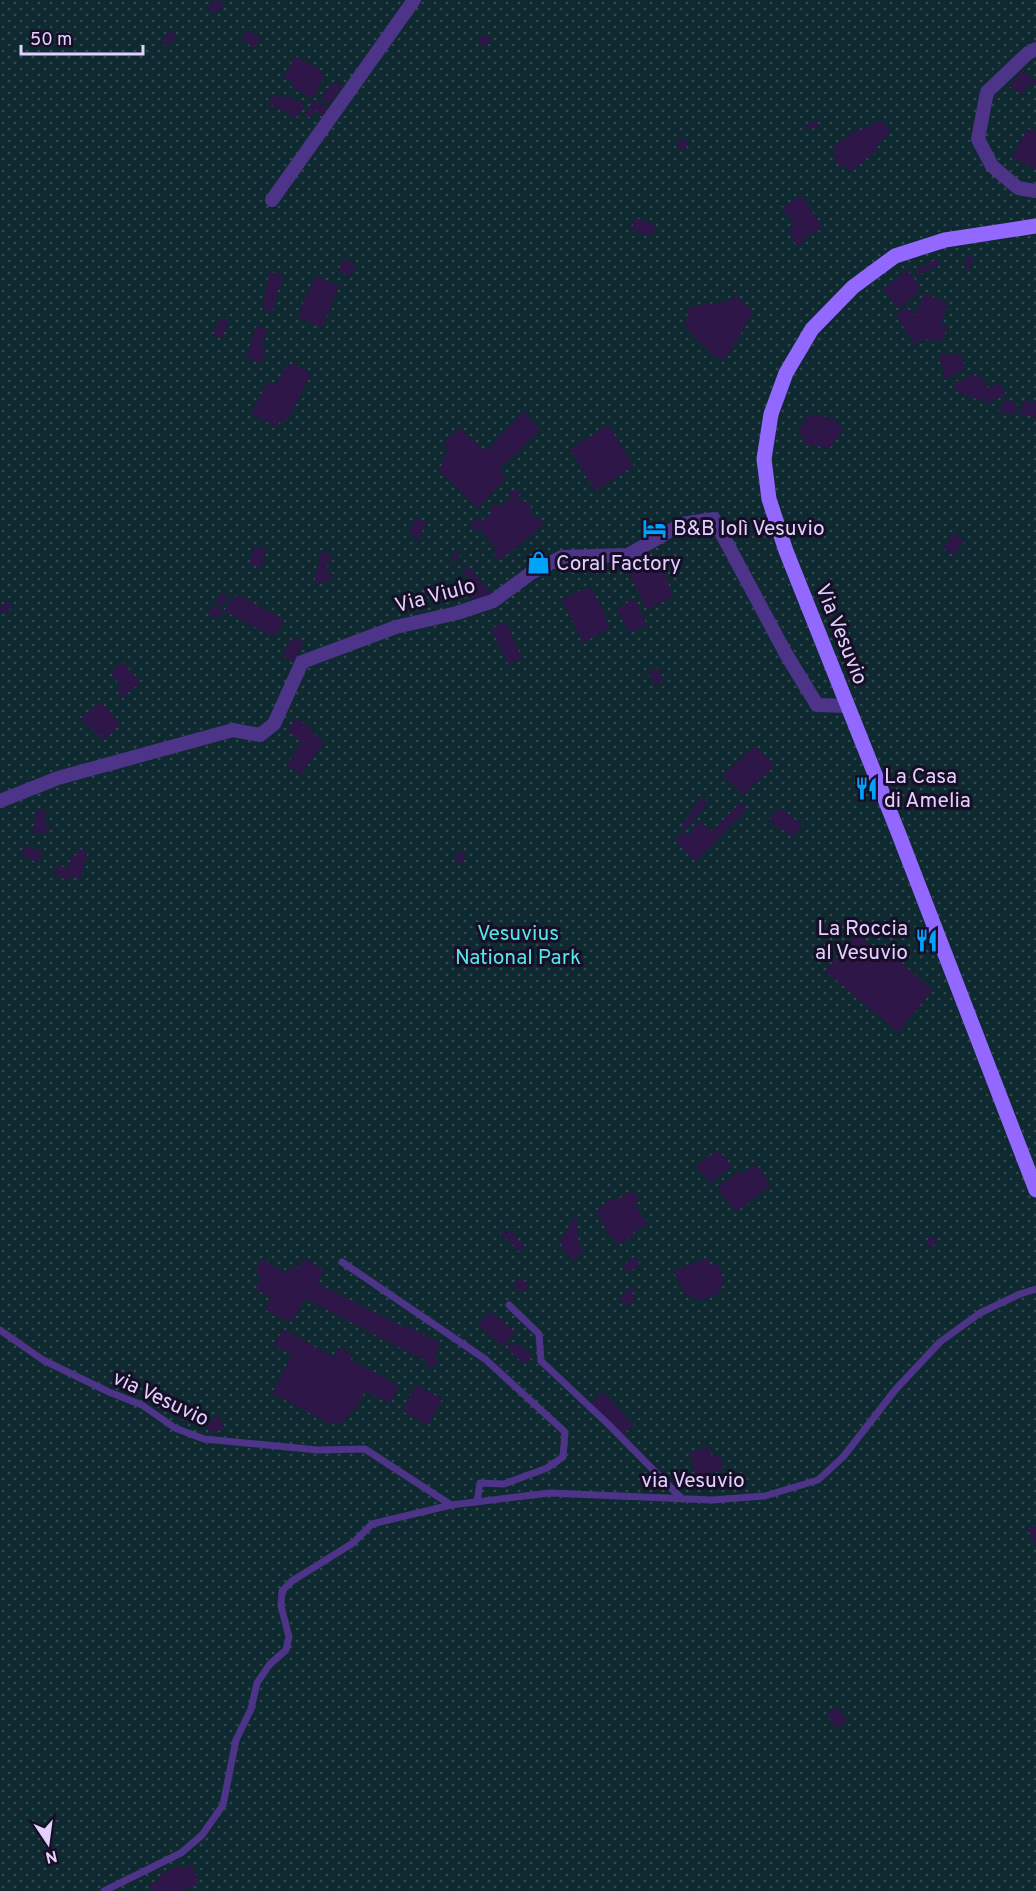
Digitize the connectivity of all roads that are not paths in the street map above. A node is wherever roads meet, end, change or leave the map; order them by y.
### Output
1 (414, 0) edge
2 (1036, 49) edge
3 (1036, 191) edge
4 (272, 200) dead end
5 (1036, 226) edge
6 (848, 706) junction
7 (0, 801) edge
8 (1036, 1190) edge
9 (342, 1262) dead end
10 (1036, 1289) edge
11 (509, 1305) dead end
12 (0, 1330) edge
13 (682, 1499) junction
14 (477, 1502) junction
15 (451, 1505) junction
16 (104, 1891) edge

1 - 4 street
2 - 3 street
5 - 6 street, Via Vesuvio
6 - 7 street, Via Viulo
6 - 8 street, Via Vesuvio
9 - 14 lane
10 - 13 lane, via Vesuvio
11 - 13 lane
12 - 15 lane, via Vesuvio
13 - 14 lane, via Vesuvio
14 - 15 lane, via Vesuvio
15 - 16 lane, via Vesuvio

